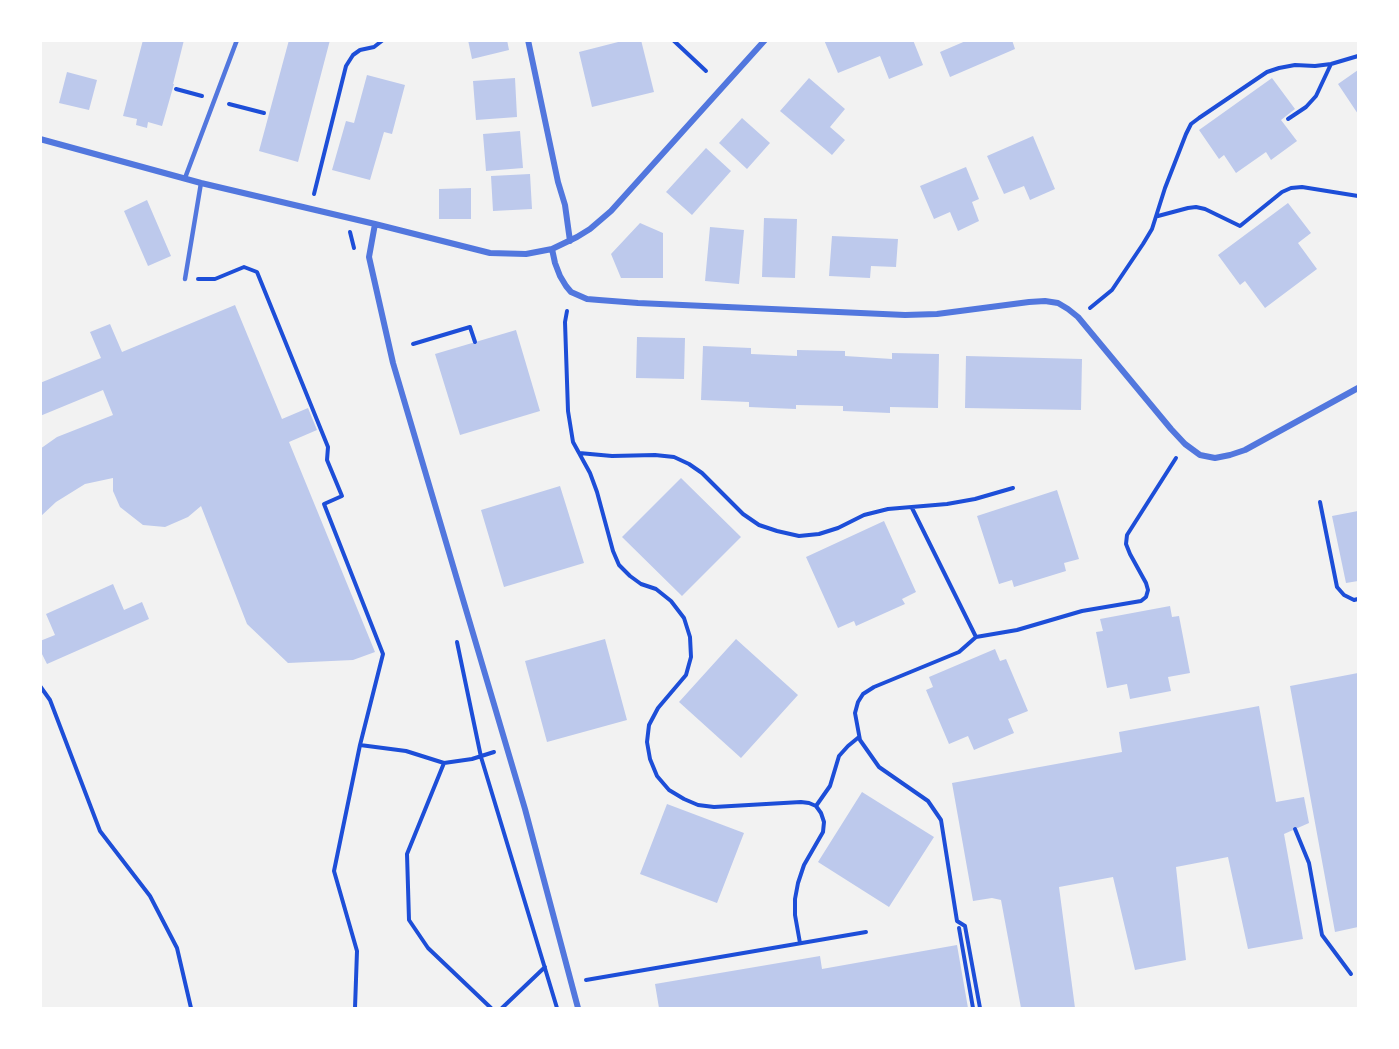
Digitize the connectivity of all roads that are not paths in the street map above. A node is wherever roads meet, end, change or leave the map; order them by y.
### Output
1 (237, 40) edge
2 (528, 40) edge
3 (765, 40) edge
4 (40, 139) edge
5 (184, 178) junction
6 (201, 183) junction
7 (375, 224) junction
8 (570, 241) junction
9 (552, 249) junction
10 (185, 279) road end
11 (1359, 388) edge
12 (578, 1008) edge

1 - 5 lane
2 - 8 street
3 - 8 street
4 - 5 street
5 - 6 street
6 - 7 street
6 - 10 lane
7 - 9 street
7 - 12 street
8 - 9 street
9 - 11 street

